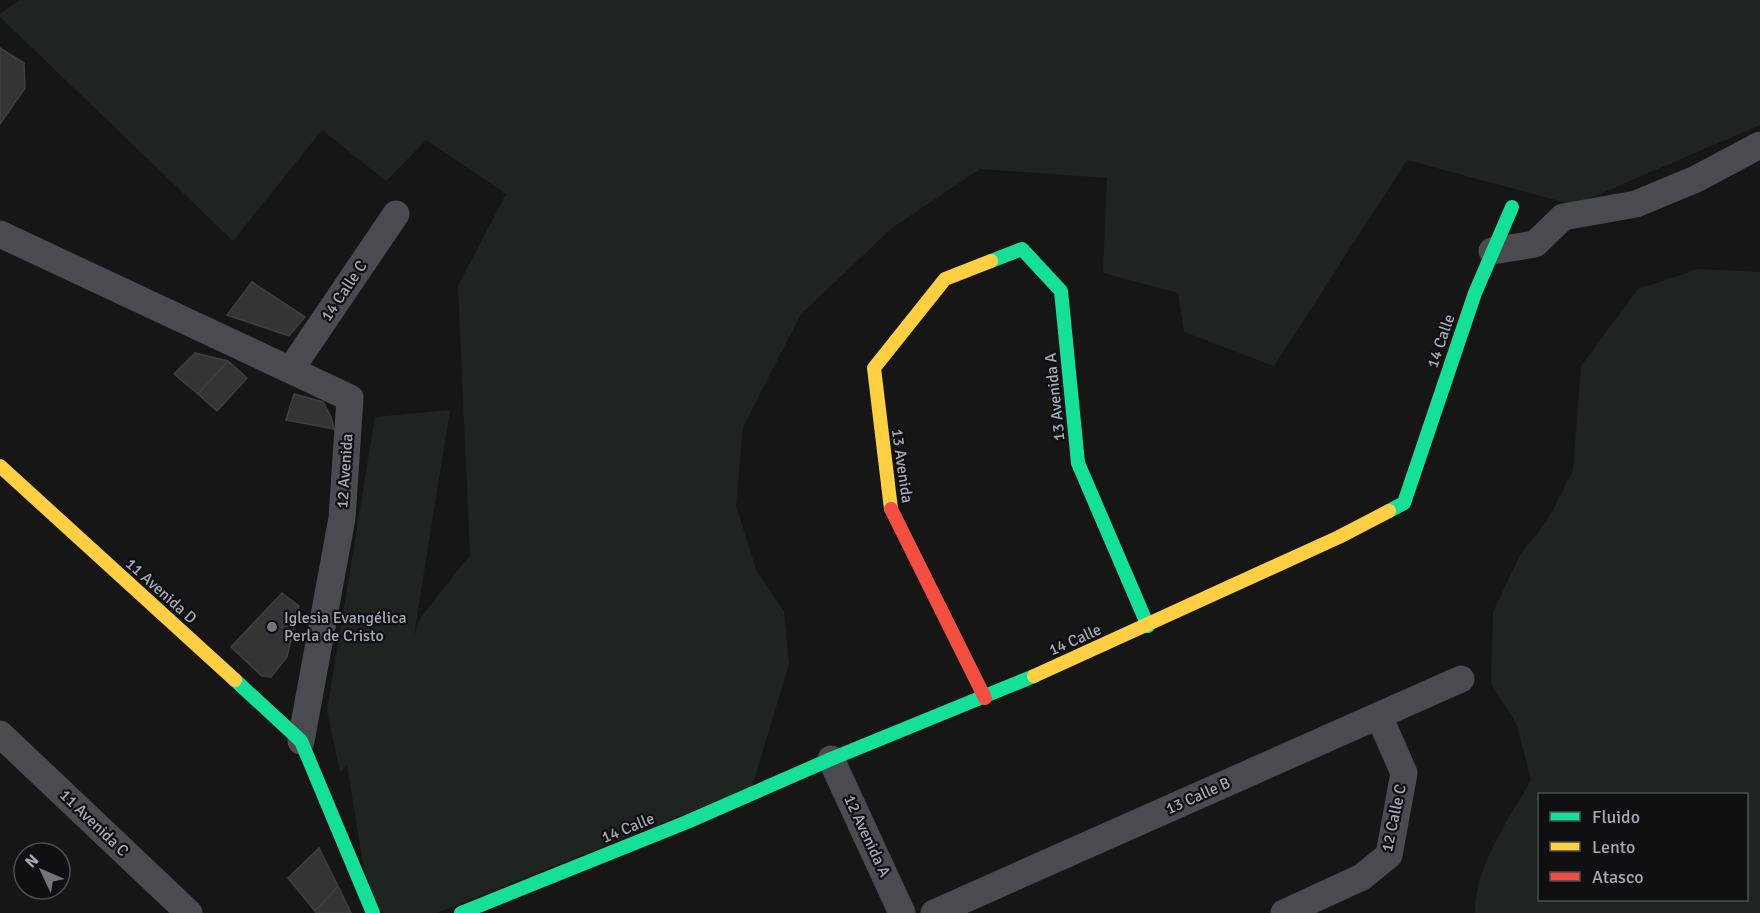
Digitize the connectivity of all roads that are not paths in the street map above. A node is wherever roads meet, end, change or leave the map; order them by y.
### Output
1 (1760, 145) edge
2 (1512, 207) dead end
3 (396, 214) dead end
4 (0, 234) edge
5 (1492, 251) junction
6 (945, 279) joint
7 (291, 369) junction
8 (0, 466) edge
9 (1148, 626) junction
10 (1461, 679) dead end
11 (985, 698) junction
12 (1379, 716) junction
13 (0, 734) edge
14 (300, 741) junction
15 (831, 759) junction
16 (189, 913) edge
17 (373, 913) edge
18 (461, 913) edge
19 (902, 913) edge
20 (934, 913) edge
21 (1284, 913) edge

1 - 5 street
2 - 5 street, 14 Calle
3 - 7 street, 14 Calle C
4 - 7 street, 12 Avenida
5 - 9 street, 14 Calle
6 - 9 street, 13 Avenida A
6 - 11 street, 13 Avenida
7 - 14 street, 12 Avenida
8 - 14 street, 11 Avenida D
9 - 11 street, 14 Calle
10 - 12 street, 13 Calle B
11 - 15 street, 14 Calle
12 - 20 street, 13 Calle B
12 - 21 street, 12 Calle C
13 - 16 street, 11 Avenida C
14 - 17 street
15 - 18 street, 14 Calle
15 - 19 street, 12 Avenida A

